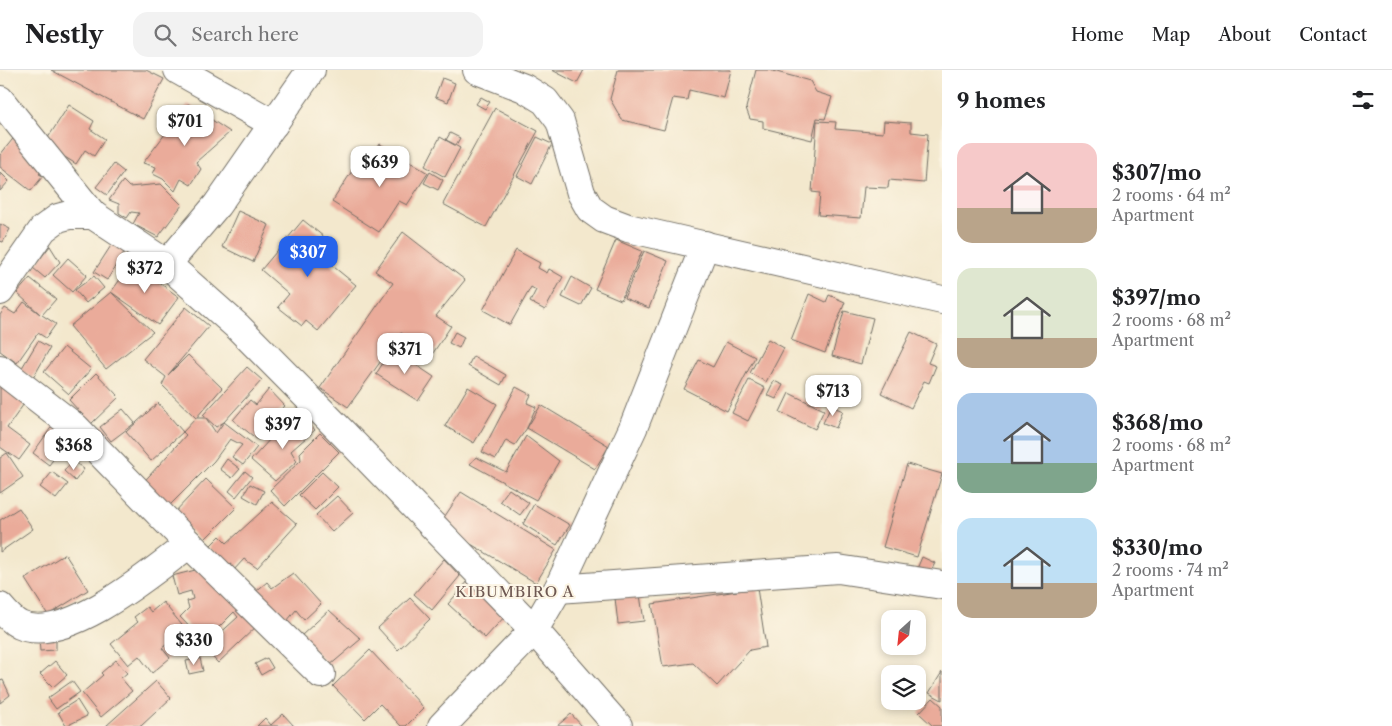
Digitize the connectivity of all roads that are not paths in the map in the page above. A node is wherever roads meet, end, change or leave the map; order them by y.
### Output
1 (178, 70) edge
2 (311, 70) edge
3 (477, 70) edge
4 (0, 100) edge
5 (274, 124) junction
6 (93, 215) junction
7 (705, 246) junction
8 (167, 264) junction
9 (0, 291) edge
10 (942, 300) edge
11 (0, 369) edge
12 (189, 544) junction
13 (942, 585) edge
14 (558, 589) junction
15 (0, 607) edge
16 (534, 630) junction
17 (321, 674) dead end
18 (442, 726) edge
19 (618, 726) edge

1 - 5 street
2 - 5 street
3 - 7 street
4 - 6 street
5 - 8 street
6 - 8 street
6 - 9 street
7 - 10 street
7 - 14 street
8 - 16 street
11 - 12 street
12 - 15 street
12 - 17 street
13 - 14 street
14 - 16 street
16 - 18 street
16 - 19 street

